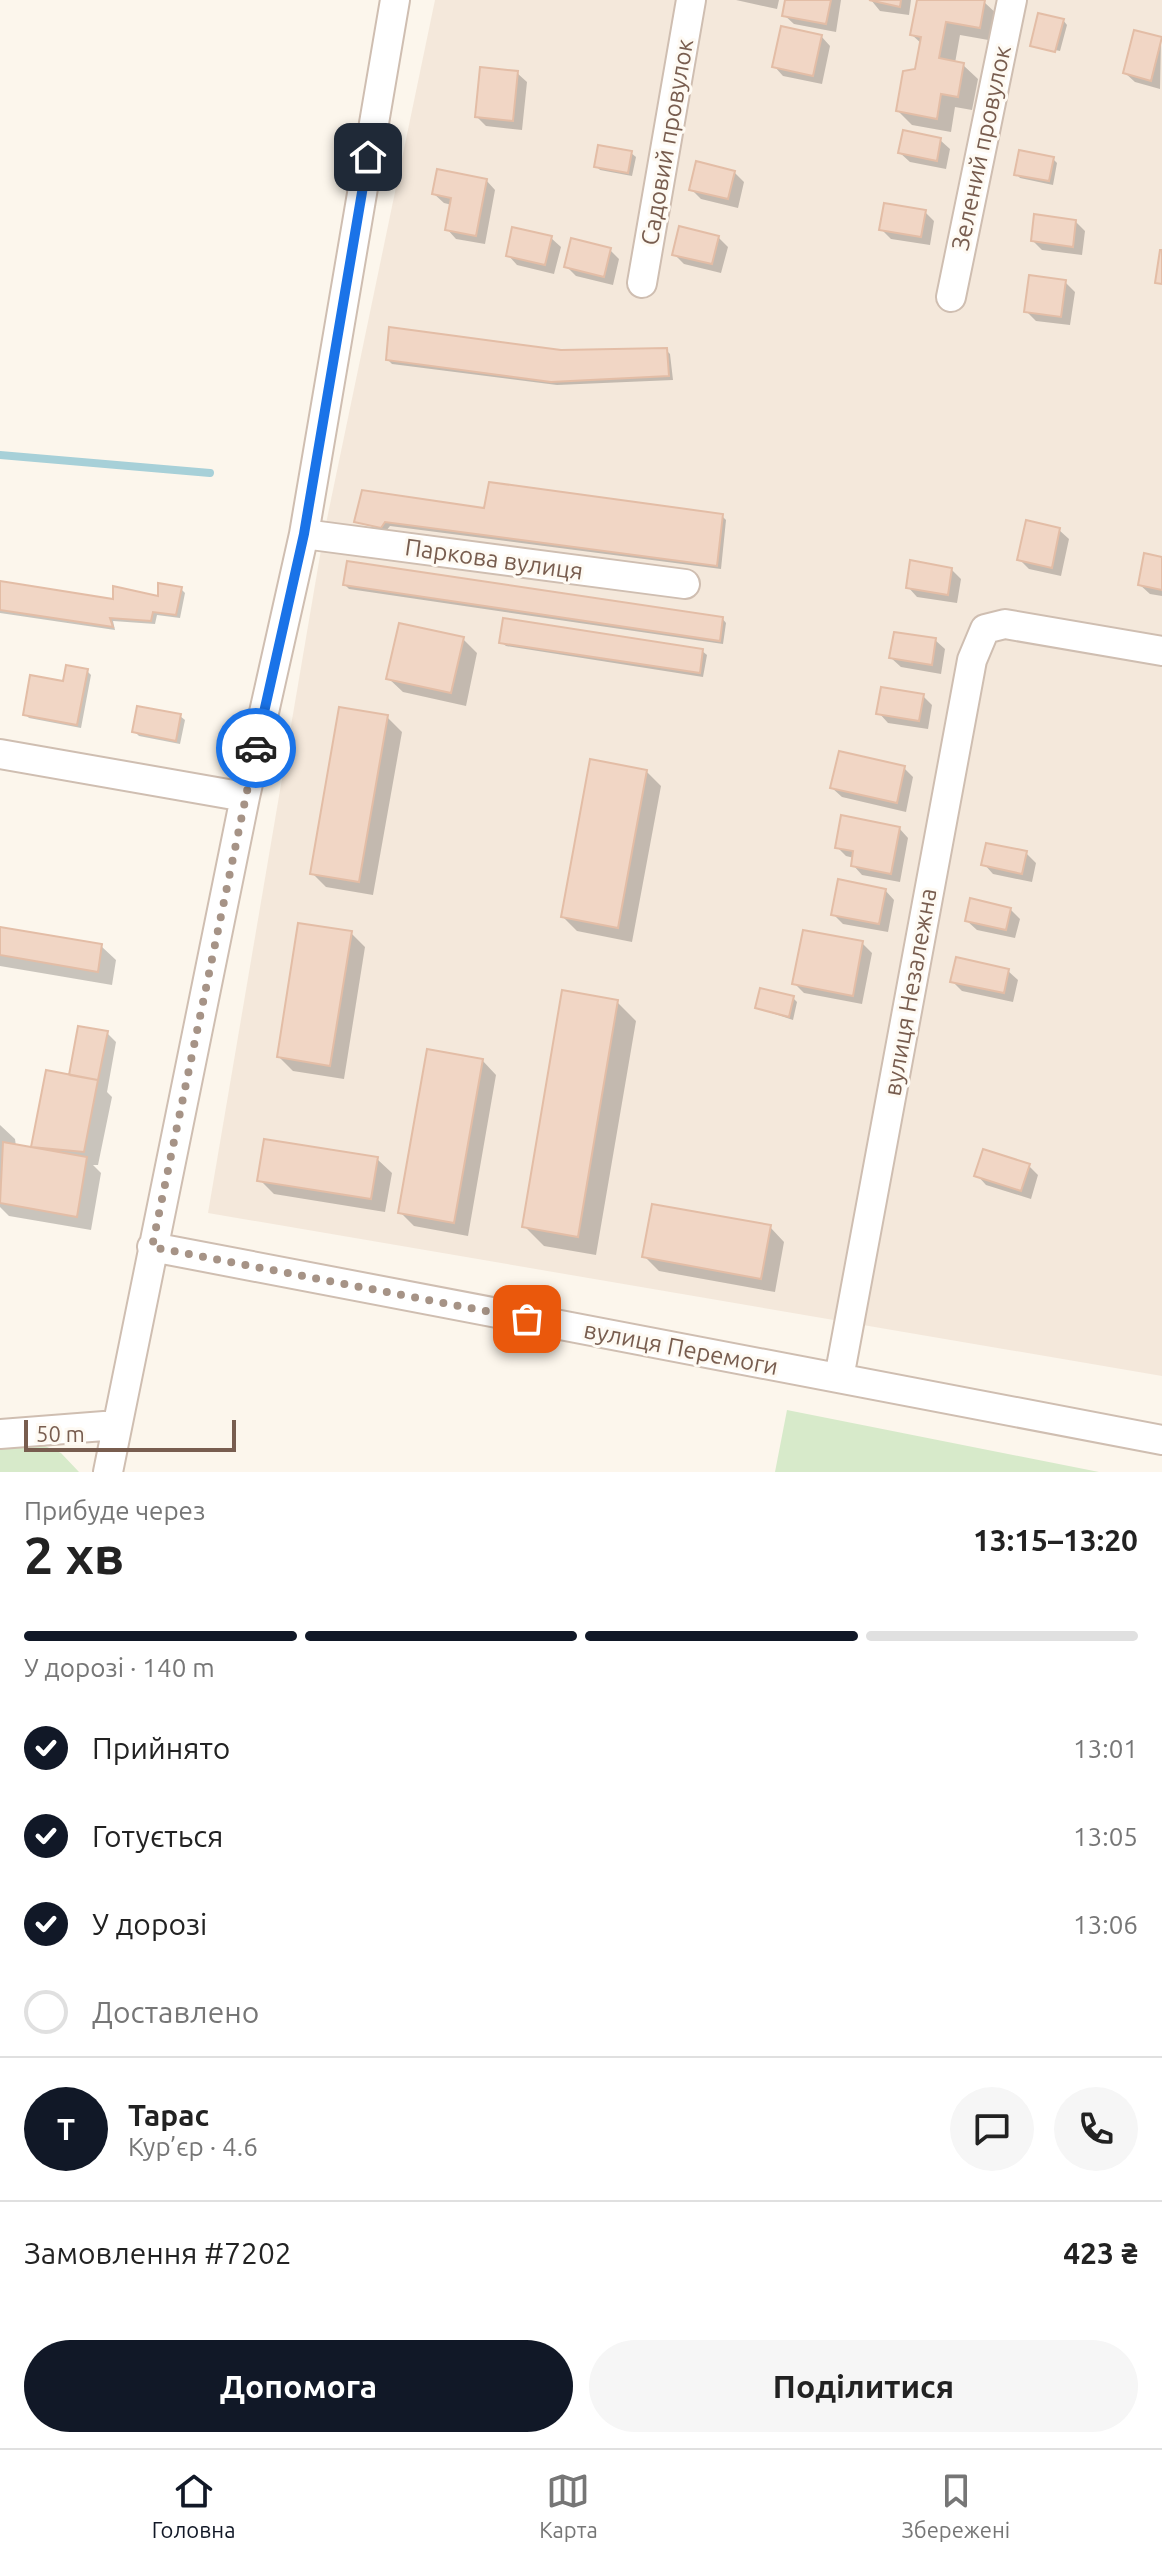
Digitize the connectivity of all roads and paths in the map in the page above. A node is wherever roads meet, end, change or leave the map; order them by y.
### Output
1 (395, 0) edge
2 (691, 0) edge
3 (1012, 0) edge
4 (642, 283) dead end
5 (951, 297) dead end
6 (304, 534) junction
7 (685, 584) dead end
8 (1162, 651) edge
9 (0, 754) edge
10 (245, 797) junction
11 (152, 1247) junction
12 (839, 1378) junction
13 (117, 1425) junction
14 (0, 1434) edge
15 (1162, 1440) edge
16 (108, 1472) edge

1 - 6 street
2 - 4 street, Садовий провулок
3 - 5 street, Зелений провулок
6 - 7 street, Паркова вулиця
6 - 10 street
8 - 12 street, вулиця Незалежна
9 - 10 street
10 - 11 street
11 - 12 street, вулиця Перемоги
11 - 13 street
12 - 15 street, вулиця Перемоги
13 - 14 street
13 - 16 street

